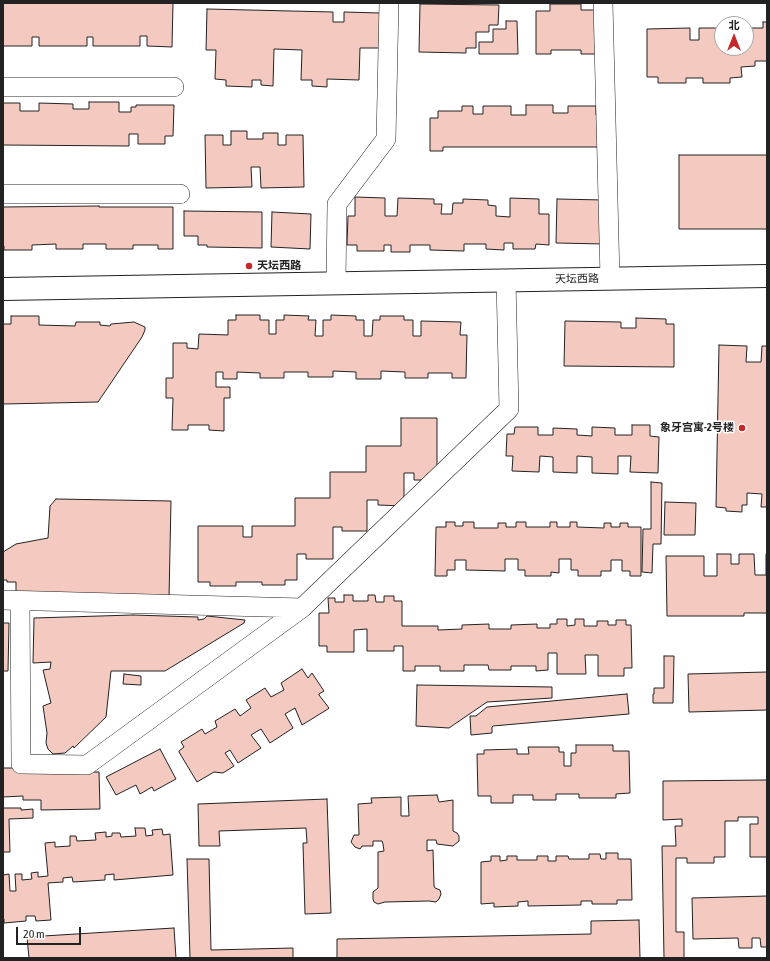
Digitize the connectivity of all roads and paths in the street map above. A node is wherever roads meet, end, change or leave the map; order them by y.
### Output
1 (389, 3) edge
2 (603, 3) edge
3 (3, 87) edge
4 (174, 87) dead end
5 (3, 194) edge
6 (180, 194) dead end
7 (767, 276) edge
8 (610, 278) junction
9 (506, 280) junction
10 (336, 283) junction
11 (3, 289) edge
12 (11, 600) edge
13 (302, 608) junction

1 - 10 street
2 - 8 street
3 - 4 street
5 - 6 street
7 - 8 street, 天坛西路
8 - 9 street, 天坛西路
9 - 10 street, 天坛西路
9 - 13 street
10 - 11 street, 天坛西路
12 - 13 street
12 - 13 street

